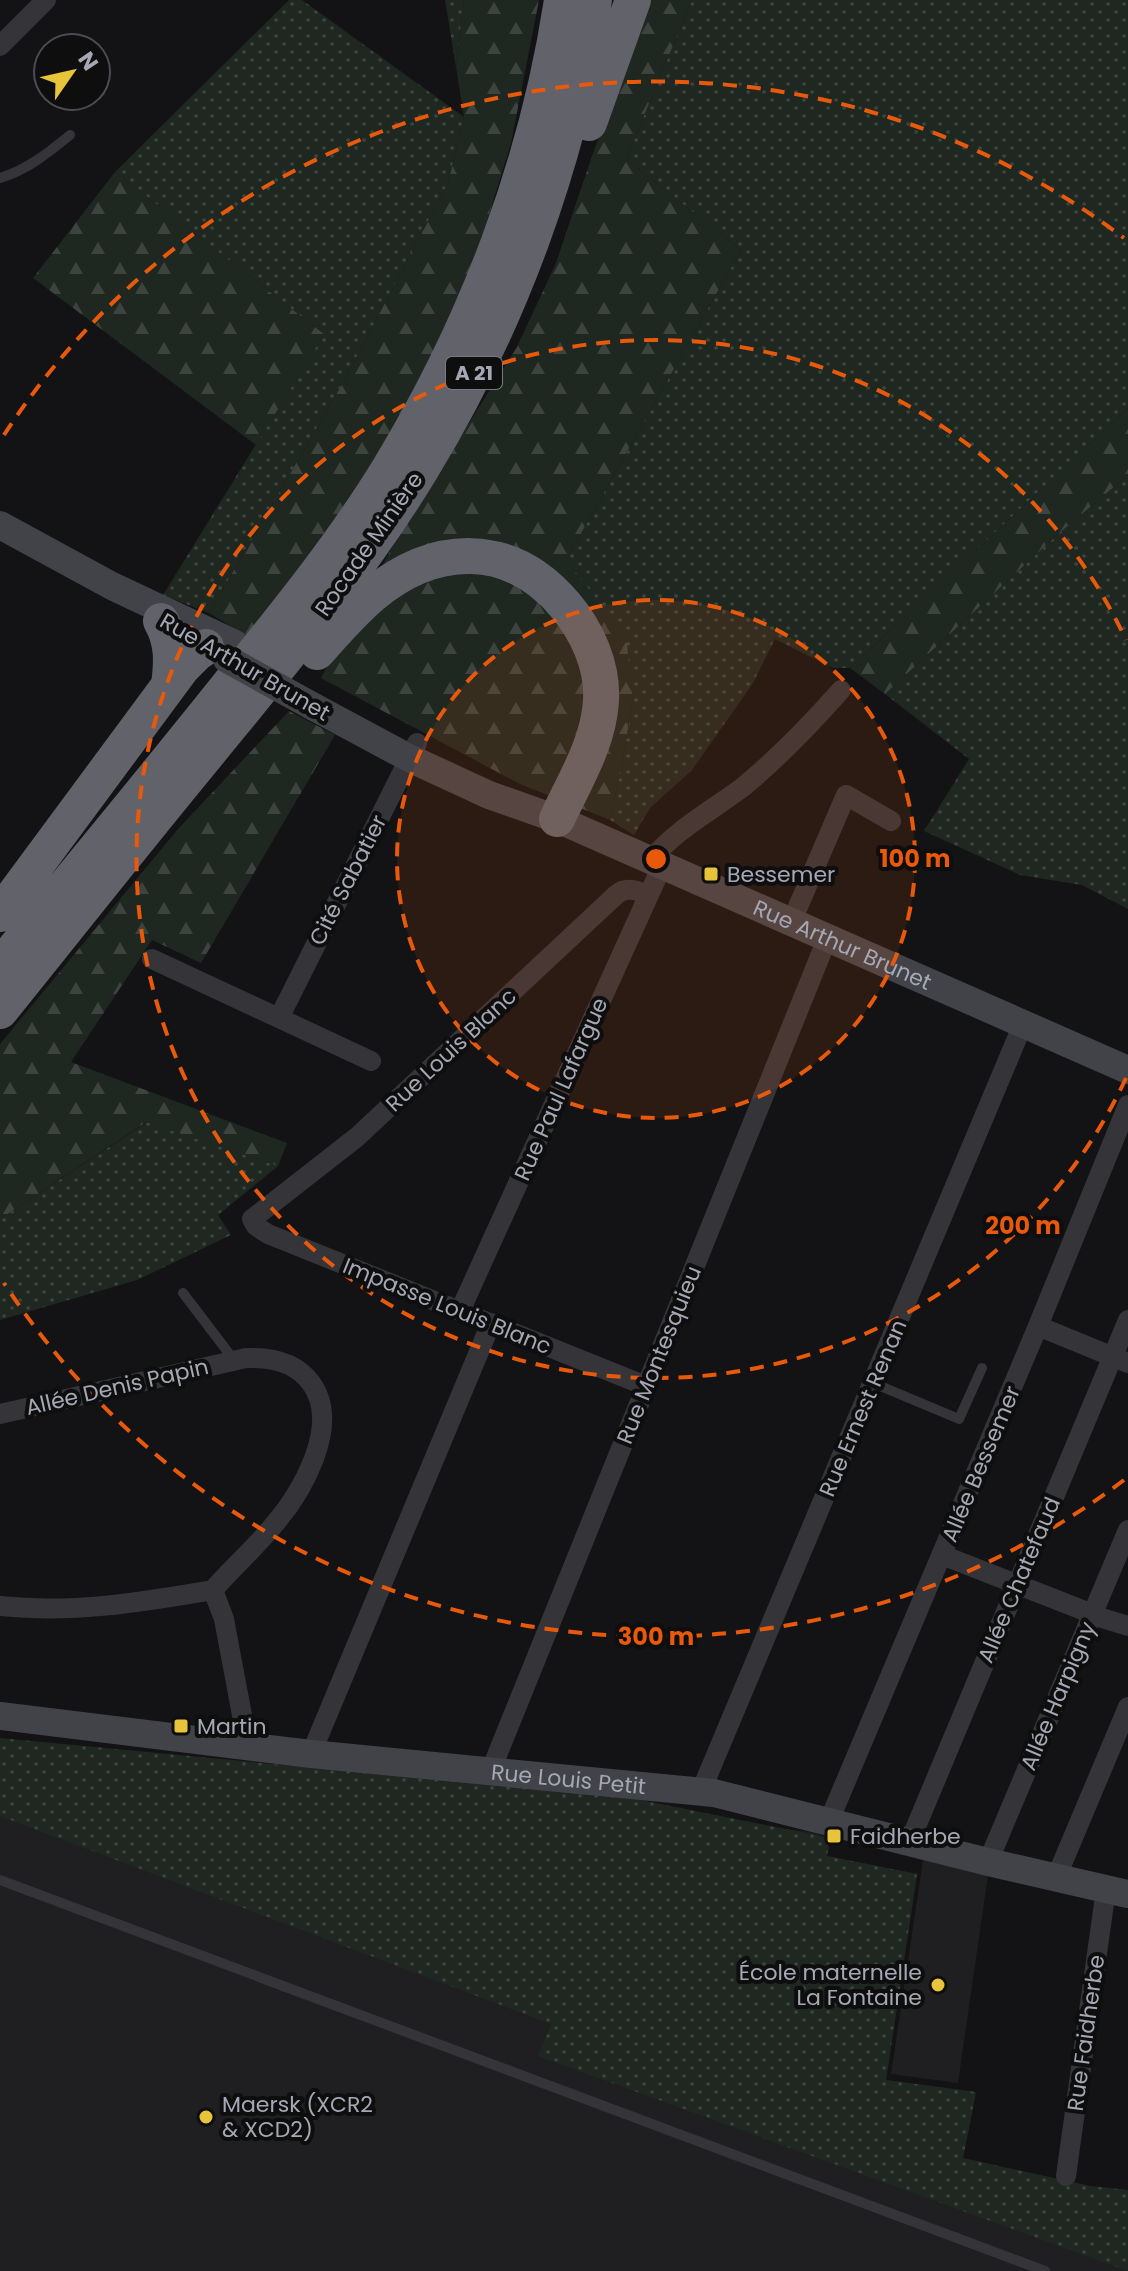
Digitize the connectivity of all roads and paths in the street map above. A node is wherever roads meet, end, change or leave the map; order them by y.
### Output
1 (46, 0) edge
2 (562, 0) edge
3 (594, 0) edge
4 (633, 0) edge
5 (0, 46) edge
6 (70, 135) dead end
7 (0, 178) edge
8 (517, 277) junction
9 (0, 525) edge
10 (112, 586) junction
11 (161, 621) junction
12 (224, 648) junction
13 (169, 685) junction
14 (841, 690) dead end
15 (413, 750) junction
16 (208, 753) junction
17 (557, 819) junction
18 (891, 821) dead end
19 (656, 864) junction
20 (649, 895) junction
21 (0, 914) edge
22 (791, 923) junction
23 (827, 939) junction
24 (152, 959) dead end
25 (0, 967) edge
26 (0, 1011) edge
27 (279, 1018) junction
28 (1023, 1024) junction
29 (371, 1061) dead end
30 (1128, 1070) edge
31 (1128, 1105) edge
32 (252, 1219) joint
33 (183, 1293) dead end
34 (460, 1311) junction
35 (1128, 1320) edge
36 (491, 1323) junction
37 (1038, 1326) junction
38 (234, 1360) junction
39 (1120, 1360) edge
40 (982, 1368) dead end
41 (873, 1383) junction
42 (646, 1386) junction
43 (0, 1414) edge
44 (1128, 1530) edge
45 (942, 1555) junction
46 (1017, 1584) junction
47 (213, 1590) junction
48 (0, 1606) edge
49 (1128, 1626) edge
50 (1128, 1707) edge
51 (0, 1716) edge
52 (248, 1747) junction
53 (311, 1754) junction
54 (491, 1770) junction
55 (701, 1791) junction
56 (829, 1821) junction
57 (910, 1841) junction
58 (988, 1862) junction
59 (1056, 1878) junction
60 (0, 1880) edge
61 (1122, 1891) edge
62 (1066, 2176) dead end
63 (1045, 2271) edge

1 - 5 street
2 - 25 highway, Rocade Minière / A 21
3 - 8 highway, Rocade Minière / A 21
4 - 8 highway
6 - 7 lane
8 - 16 highway, Rocade Minière / A 21
9 - 10 street
10 - 11 street, Rue Arthur Brunet
10 - 12 street
11 - 12 street, Rue Arthur Brunet
11 - 13 highway
12 - 13 highway
12 - 15 street, Rue Arthur Brunet
13 - 21 highway
14 - 19 street
15 - 17 street, Rue Arthur Brunet
15 - 27 street, Cité Sabatier
16 - 17 highway
16 - 26 highway, Rocade Minière / A 21
17 - 19 street, Rue Arthur Brunet
18 - 22 street
19 - 20 street, Rue Paul Lafargue
19 - 22 street, Rue Arthur Brunet
20 - 32 street, Rue Louis Blanc
20 - 34 street, Rue Paul Lafargue
22 - 23 street, Rue Arthur Brunet
23 - 28 street, Rue Arthur Brunet
23 - 42 street, Rue Montesquieu
24 - 27 street
27 - 29 street
28 - 30 street, Rue Arthur Brunet
28 - 41 street, Rue Ernest Renan
31 - 37 street, Allée Bessemer
32 - 34 street, Impasse Louis Blanc
33 - 38 lane
34 - 36 street, Impasse Louis Blanc
35 - 39 street, Allée Chatefaud
36 - 42 street, Impasse Louis Blanc
36 - 53 street
37 - 39 street
37 - 45 street, Allée Bessemer
38 - 43 street, Allée Denis Papin
38 - 47 street, Allée Denis Papin
39 - 46 street, Allée Chatefaud
40 - 41 lane
41 - 55 street, Rue Ernest Renan
42 - 54 street, Rue Montesquieu
44 - 58 street, Allée Harpigny
45 - 46 street
45 - 56 street, Allée Bessemer
46 - 49 street
46 - 57 street, Allée Chatefaud
47 - 48 street
47 - 52 street
50 - 59 street
51 - 52 street, Rue Louis Petit
52 - 53 street, Rue Louis Petit
53 - 54 street, Rue Louis Petit
54 - 55 street, Rue Louis Petit
55 - 56 street, Rue Louis Petit
56 - 57 street, Rue Louis Petit
57 - 58 street, Rue Louis Petit
58 - 59 street, Rue Louis Petit
59 - 61 street, Rue Louis Petit
60 - 63 lane
61 - 62 street, Rue Faidherbe

